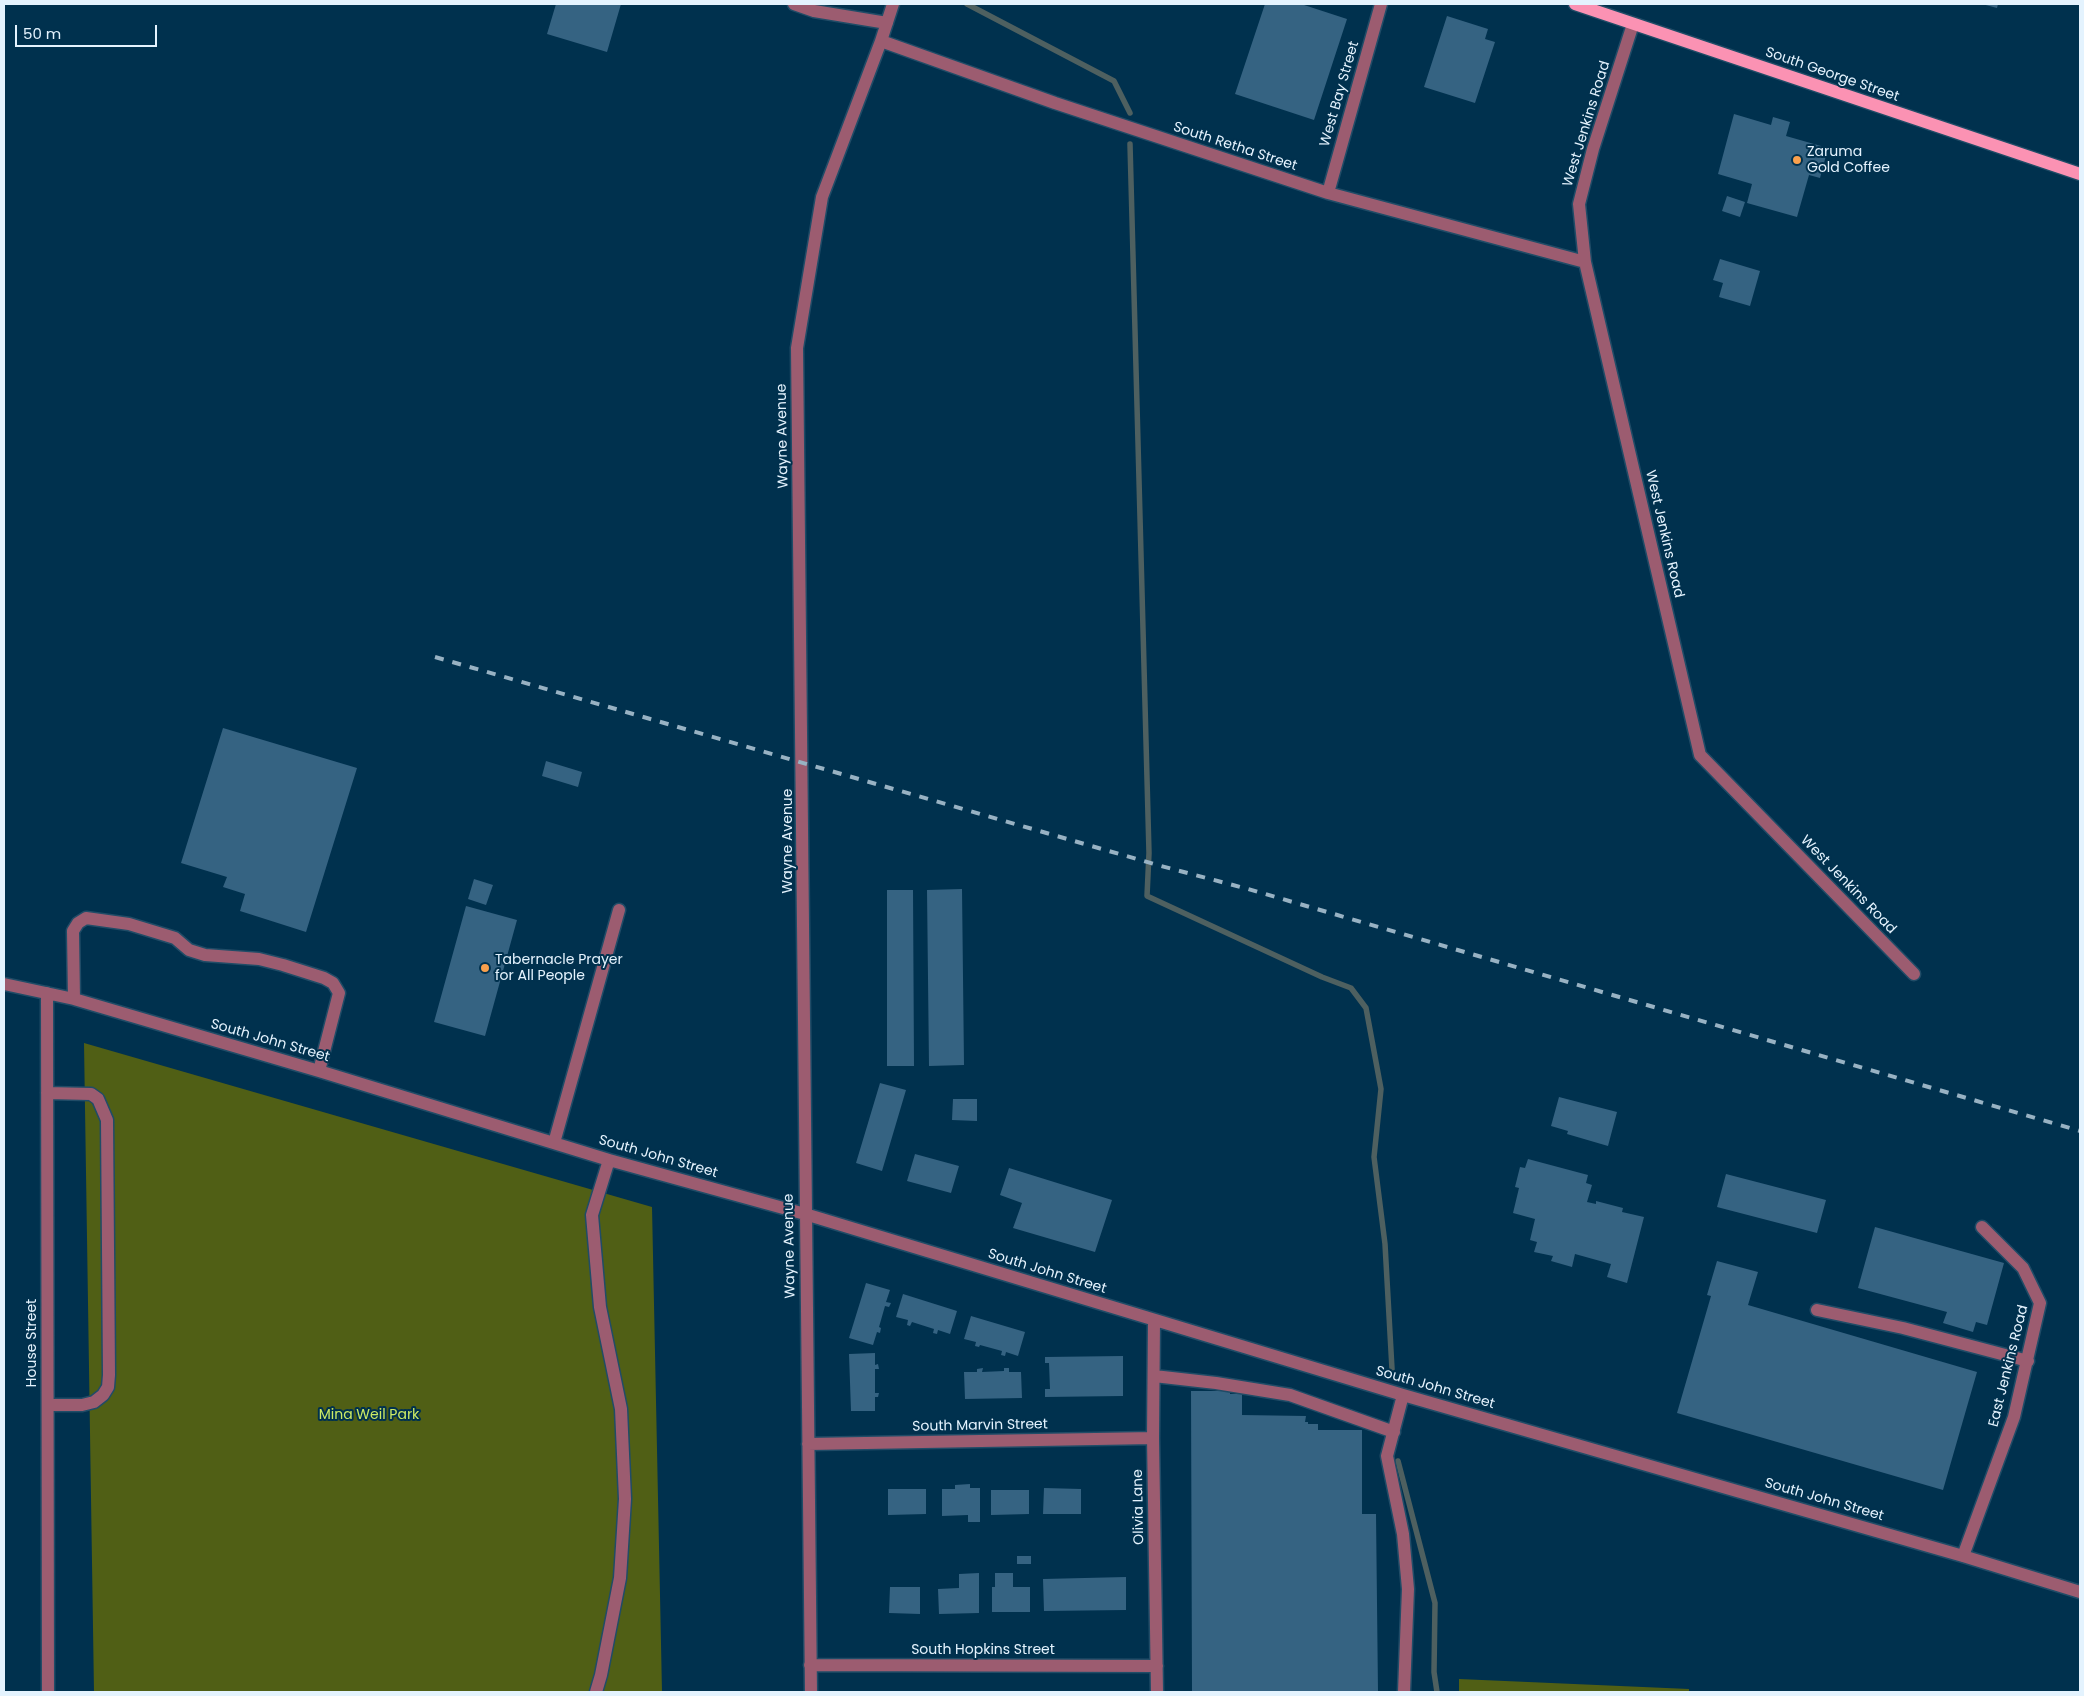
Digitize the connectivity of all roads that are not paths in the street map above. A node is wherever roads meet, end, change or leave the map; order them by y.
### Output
1 (794, 4) edge
2 (893, 4) edge
3 (1381, 4) edge
4 (1575, 4) edge
5 (887, 23) junction
6 (1633, 24) junction
7 (881, 41) junction
8 (2080, 174) edge
9 (1328, 193) junction
10 (1585, 262) junction
11 (619, 910) dead end
12 (1914, 974) dead end
13 (4, 984) edge
14 (47, 993) junction
15 (74, 999) junction
16 (319, 1071) junction
17 (47, 1093) junction
18 (554, 1143) junction
19 (609, 1160) junction
20 (804, 1214) junction
21 (1982, 1227) dead end
22 (1817, 1310) dead end
23 (1154, 1321) junction
24 (2028, 1361) junction
25 (1154, 1376) junction
26 (1403, 1395) junction
27 (48, 1405) junction
28 (1394, 1432) junction
29 (1153, 1438) junction
30 (808, 1444) junction
31 (1964, 1556) junction
32 (2080, 1592) edge
33 (810, 1665) junction
34 (1156, 1666) junction
35 (48, 1692) edge
36 (596, 1692) edge
37 (810, 1692) edge
38 (1157, 1692) edge
39 (1404, 1692) edge

1 - 5 street
2 - 5 street, Wayne Avenue
3 - 9 street, West Bay Street
4 - 6 main road, South George Street
5 - 7 street, Wayne Avenue
6 - 8 main road, South George Street
6 - 10 street, West Jenkins Road
7 - 9 street, South Retha Street
7 - 20 street, Wayne Avenue
9 - 10 street, South Retha Street
10 - 12 street, West Jenkins Road
11 - 18 street
13 - 14 street, South John Street
14 - 15 street, South John Street
14 - 17 street, House Street
15 - 16 street, South John Street
15 - 16 street
16 - 18 street, South John Street
17 - 27 street, House Street
17 - 27 street
18 - 19 street, South John Street
19 - 20 street, South John Street
19 - 36 street
20 - 23 street, South John Street
20 - 30 street, Wayne Avenue
21 - 24 street, East Jenkins Road
22 - 24 street
23 - 25 street, Olivia Lane
23 - 26 street, South John Street
24 - 31 street, East Jenkins Road
25 - 28 street
25 - 29 street, Olivia Lane
26 - 28 street
26 - 31 street, South John Street
27 - 35 street, House Street
28 - 39 street
29 - 30 street, South Marvin Street
29 - 34 street, Olivia Lane
30 - 33 street, Wayne Avenue
31 - 32 street, South John Street
33 - 34 street, South Hopkins Street
33 - 37 street, Wayne Avenue
34 - 38 street, Olivia Lane

